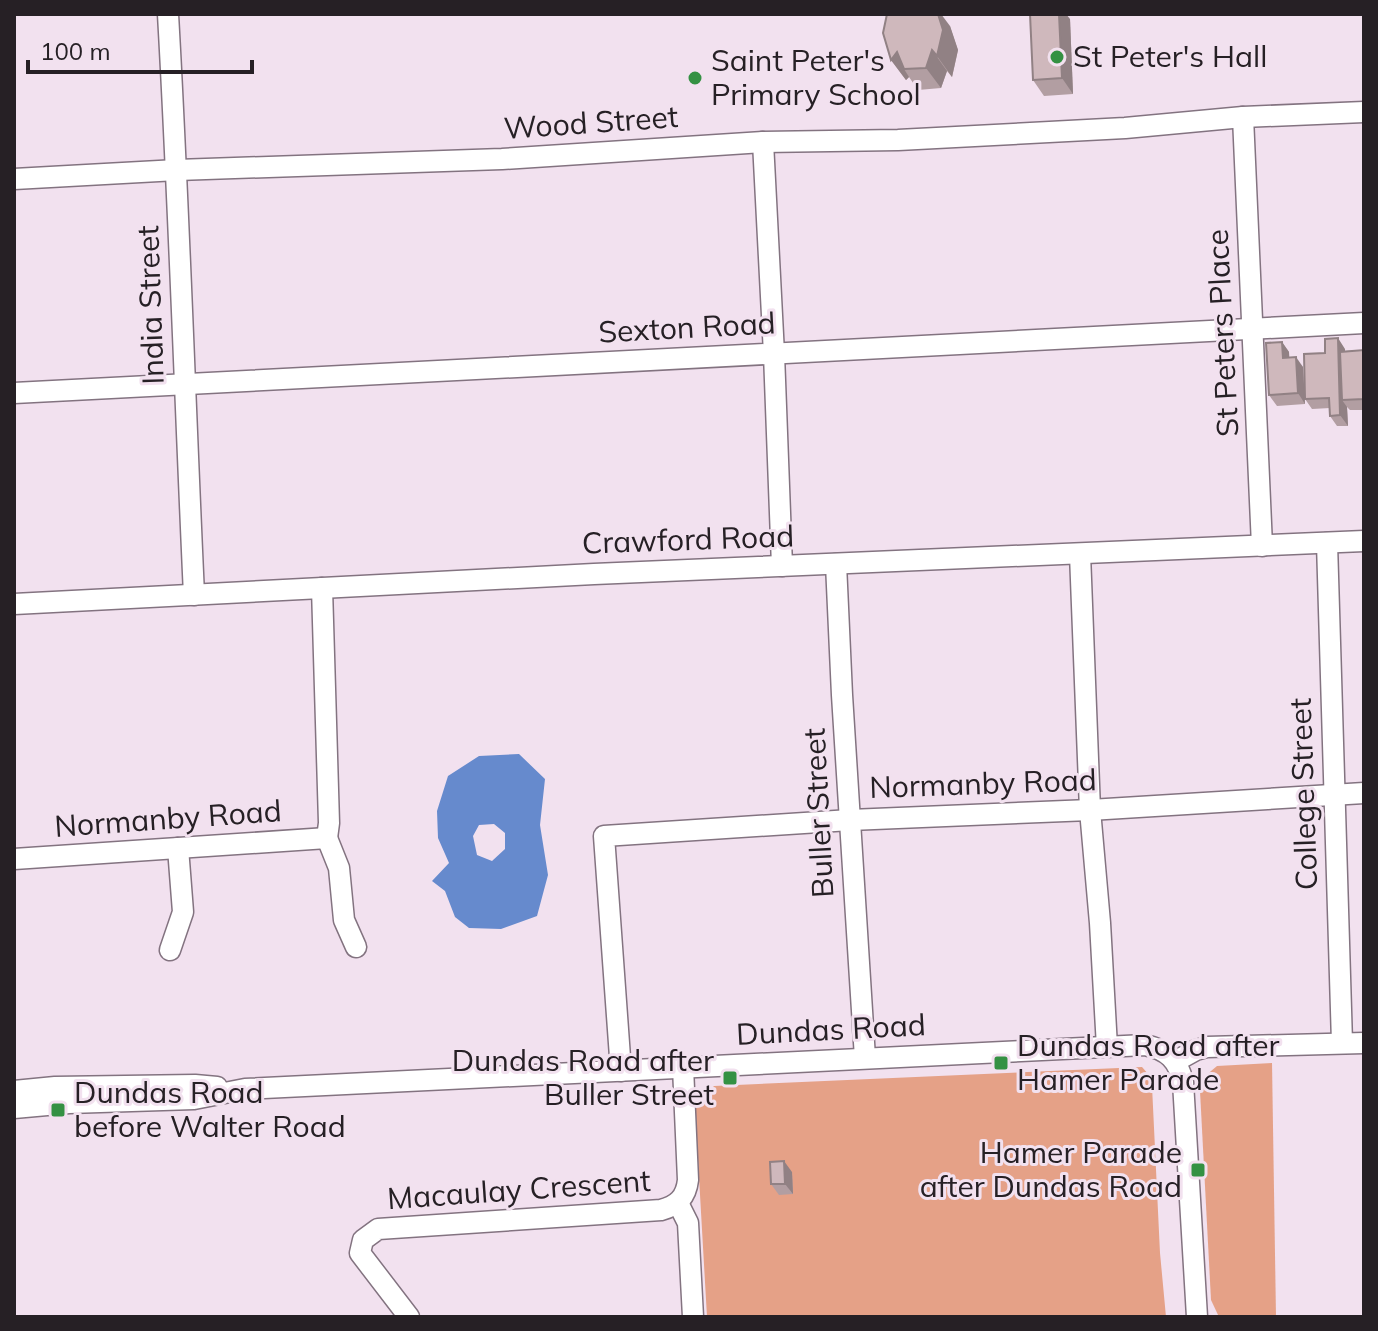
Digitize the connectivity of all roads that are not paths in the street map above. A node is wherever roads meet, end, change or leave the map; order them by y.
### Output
1 (168, 14) edge
2 (1364, 112) edge
3 (1243, 117) junction
4 (763, 142) junction
5 (177, 170) junction
6 (14, 179) edge
7 (1364, 323) edge
8 (1253, 329) junction
9 (774, 354) junction
10 (184, 384) junction
11 (14, 393) edge
12 (1364, 541) edge
13 (1327, 543) junction
14 (1262, 546) junction
15 (1080, 554) junction
16 (836, 564) junction
17 (782, 566) junction
18 (322, 588) junction
19 (194, 595) junction
20 (14, 604) edge
21 (1364, 793) edge
22 (1334, 795) junction
23 (1090, 810) junction
24 (850, 820) junction
25 (327, 838) junction
26 (178, 848) junction
27 (14, 859) edge
28 (356, 947) dead end
29 (170, 950) dead end
30 (1342, 1043) junction
31 (1364, 1043) edge
32 (1107, 1047) junction
33 (865, 1058) junction
34 (1176, 1061) junction
35 (683, 1067) junction
36 (621, 1071) junction
37 (245, 1089) junction
38 (14, 1091) edge
39 (14, 1108) edge
40 (678, 1203) junction
41 (409, 1317) edge
42 (693, 1317) edge
43 (1197, 1317) edge

1 - 5 street, India Street
2 - 3 street, Wood Street
3 - 4 street, Wood Street
3 - 8 street, St Peters Place
4 - 5 street, Wood Street
4 - 9 street
5 - 6 street, Wood Street
5 - 10 street, India Street
7 - 8 street, Sexton Road
8 - 9 street, Sexton Road
8 - 14 street, St Peters Place
9 - 10 street, Sexton Road
9 - 17 street
10 - 11 street, Sexton Road
10 - 19 street, India Street
12 - 13 street, Crawford Road
13 - 14 street, Crawford Road
13 - 22 street, College Street
14 - 15 street, Crawford Road
15 - 16 street, Crawford Road
15 - 23 street
16 - 17 street, Crawford Road
16 - 24 street, Buller Street
17 - 18 street, Crawford Road
18 - 19 street, Crawford Road
18 - 25 street
19 - 20 street, Crawford Road
21 - 22 street, Normanby Road
22 - 23 street, Normanby Road
22 - 30 street, College Street
23 - 24 street, Normanby Road
23 - 32 street
24 - 33 street, Buller Street
24 - 36 street, Normanby Road
25 - 26 street, Normanby Road
25 - 28 street
26 - 27 street, Normanby Road
26 - 29 street
30 - 31 street
30 - 34 street
32 - 33 street, Dundas Road
32 - 34 street, Dundas Road
33 - 35 street, Dundas Road
34 - 43 street
35 - 36 street, Dundas Road
35 - 40 street, Macaulay Crescent
36 - 37 street, Dundas Road
37 - 38 street, Dundas Road
37 - 39 street, Dundas Road
40 - 41 street, Macaulay Crescent
40 - 42 street, Macaulay Crescent

